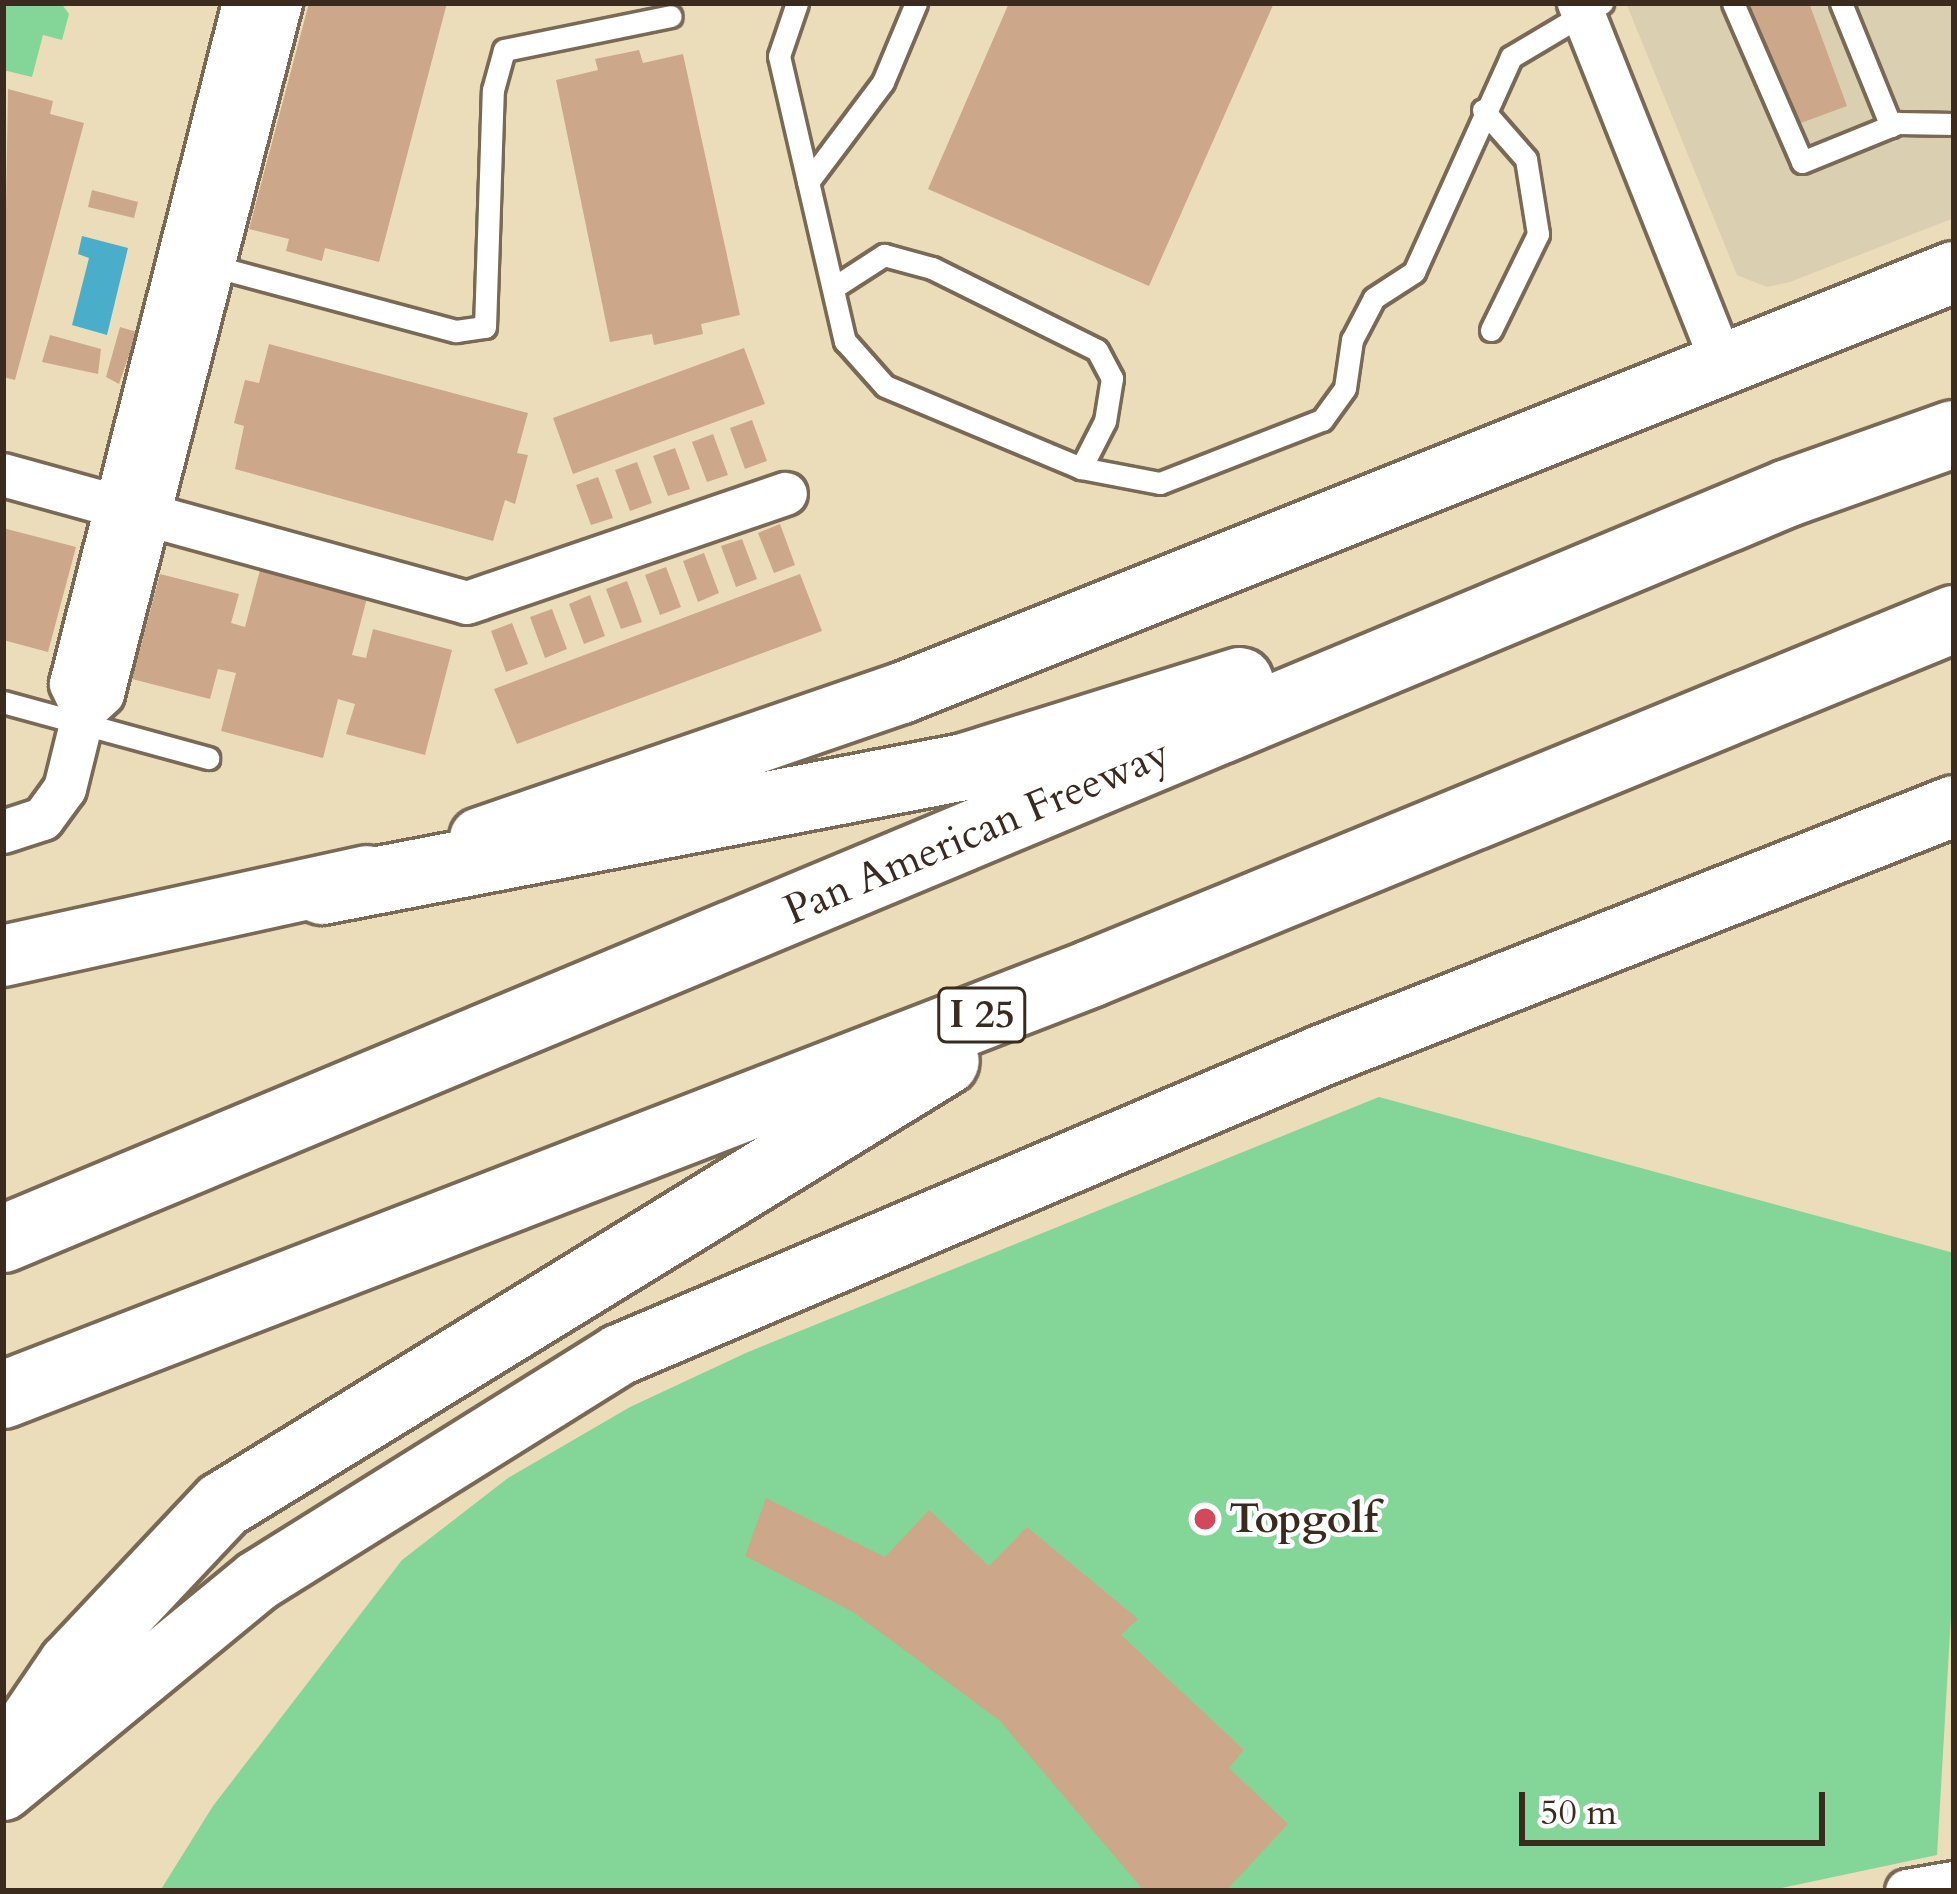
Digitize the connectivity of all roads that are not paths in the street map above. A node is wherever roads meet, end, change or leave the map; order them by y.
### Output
1 (244, 3) edge
2 (281, 3) edge
3 (797, 3) edge
4 (916, 3) edge
5 (1733, 3) edge
6 (1841, 3) edge
7 (1587, 6) edge
8 (671, 16) dead end
9 (1483, 110) junction
10 (1954, 124) edge
11 (1891, 126) junction
12 (808, 182) junction
13 (196, 261) junction
14 (1954, 272) edge
15 (833, 288) junction
16 (1491, 330) dead end
17 (1723, 364) junction
18 (1954, 434) edge
19 (1081, 468) junction
20 (3, 475) edge
21 (1788, 493) junction
22 (786, 494) dead end
23 (132, 512) junction
24 (1954, 619) edge
25 (3, 702) edge
26 (82, 717) junction
27 (208, 758) dead end
28 (1954, 806) edge
29 (3, 832) edge
30 (322, 891) junction
31 (3, 956) edge
32 (1090, 974) junction
33 (3, 1239) edge
34 (3, 1395) edge
35 (3, 1766) edge
36 (3, 1790) edge
37 (1954, 1883) edge
38 (1909, 1891) edge

1 - 13 street
2 - 13 street
3 - 12 lane
4 - 12 lane
5 - 11 lane
6 - 11 lane
7 - 9 lane
7 - 17 street
8 - 13 lane
9 - 16 lane
9 - 19 lane
10 - 11 lane
12 - 15 lane
13 - 23 street
14 - 17 main road
15 - 19 lane
15 - 19 lane
17 - 30 main road
18 - 21 highway, Pan American Freeway
20 - 23 street
21 - 30 highway
21 - 33 highway, Pan American Freeway
22 - 23 street
23 - 26 street
24 - 32 highway, I 25
25 - 26 lane
26 - 27 lane
26 - 29 street
28 - 36 main road
30 - 31 main road
32 - 34 highway, I 25
32 - 35 highway
37 - 38 street

